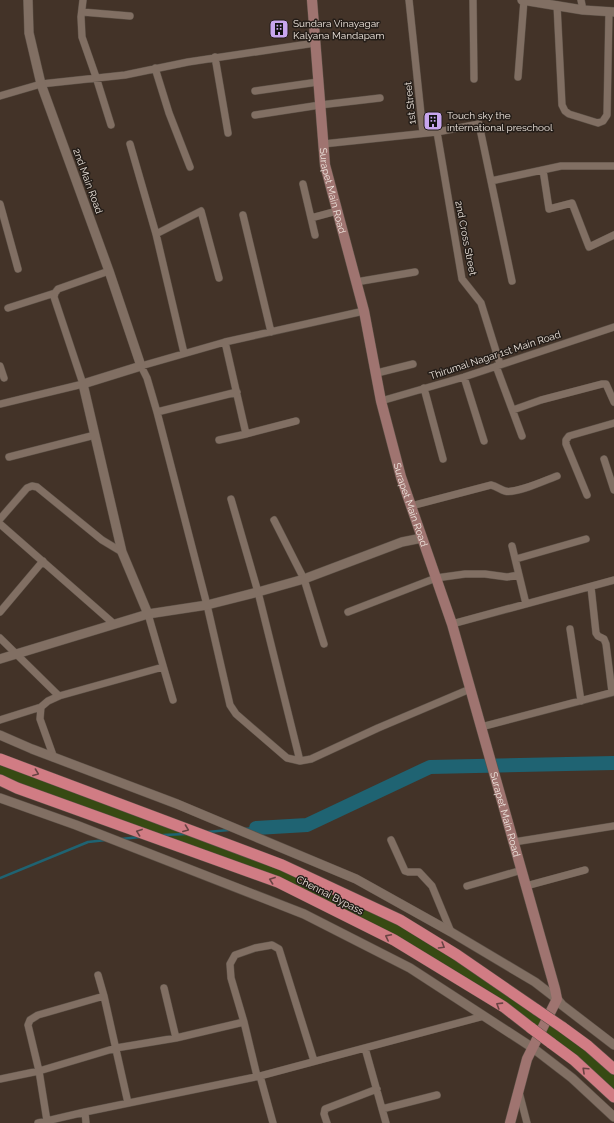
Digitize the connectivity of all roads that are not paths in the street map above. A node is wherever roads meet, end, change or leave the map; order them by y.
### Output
1 (28, 0) edge
2 (83, 0) edge
3 (312, 0) edge
4 (409, 0) edge
5 (473, 0) edge
6 (523, 0) edge
7 (581, 0) edge
8 (557, 5) junction
9 (583, 10) junction
10 (82, 12) junction
11 (611, 12) edge
12 (130, 16) dead end
13 (315, 42) junction
14 (215, 58) junction
15 (155, 68) junction
16 (96, 77) junction
17 (518, 77) dead end
18 (474, 79) dead end
19 (318, 82) junction
20 (41, 84) junction
21 (255, 91) dead end
22 (0, 96) edge
23 (380, 98) dead end
24 (320, 105) junction
25 (255, 115) dead end
26 (110, 125) dead end
27 (437, 132) junction
28 (228, 133) dead end
29 (423, 133) junction
30 (130, 144) dead end
31 (323, 144) junction
32 (614, 166) edge
33 (190, 168) dead end
34 (543, 170) junction
35 (491, 181) junction
36 (303, 184) dead end
37 (0, 204) edge
38 (337, 211) junction
39 (243, 215) dead end
40 (311, 218) junction
41 (156, 234) junction
42 (315, 235) dead end
43 (614, 235) edge
44 (18, 269) dead end
45 (109, 271) junction
46 (415, 272) dead end
47 (219, 278) dead end
48 (512, 281) dead end
49 (356, 282) junction
50 (55, 292) junction
51 (8, 308) dead end
52 (364, 311) junction
53 (614, 327) edge
54 (271, 332) junction
55 (225, 342) junction
56 (184, 353) junction
57 (413, 364) dead end
58 (498, 365) junction
59 (0, 366) edge
60 (141, 366) junction
61 (377, 373) junction
62 (464, 377) junction
63 (4, 378) dead end
64 (83, 384) junction
65 (424, 388) junction
66 (237, 392) junction
67 (381, 401) junction
68 (614, 402) edge
69 (0, 404) edge
70 (513, 410) junction
71 (157, 412) junction
72 (296, 421) dead end
73 (614, 423) edge
74 (246, 434) junction
75 (95, 435) junction
76 (522, 436) dead end
77 (219, 440) dead end
78 (484, 441) dead end
79 (9, 457) dead end
80 (443, 459) dead end
81 (604, 459) dead end
82 (557, 476) dead end
83 (614, 490) edge
84 (587, 495) dead end
85 (231, 500) dead end
86 (411, 506) junction
87 (0, 519) edge
88 (274, 520) dead end
89 (0, 524) edge
90 (422, 538) junction
91 (586, 539) dead end
92 (512, 546) dead end
93 (122, 552) junction
94 (516, 559) junction
95 (43, 561) junction
96 (519, 575) junction
97 (436, 578) junction
98 (304, 579) junction
99 (614, 580) edge
100 (591, 587) junction
101 (258, 592) junction
102 (526, 604) junction
103 (206, 605) junction
104 (0, 612) edge
105 (348, 612) dead end
106 (148, 614) junction
107 (114, 624) junction
108 (452, 624) junction
109 (570, 629) dead end
110 (0, 638) edge
111 (324, 644) dead end
112 (16, 654) junction
113 (0, 659) edge
114 (163, 667) junction
115 (470, 689) junction
116 (613, 692) edge
117 (59, 696) junction
118 (173, 700) dead end
119 (581, 701) junction
120 (40, 707) junction
121 (0, 720) edge
122 (481, 727) junction
123 (0, 735) edge
124 (54, 758) junction
125 (0, 759) edge
126 (300, 761) junction
127 (0, 780) edge
128 (0, 798) edge
129 (614, 826) edge
130 (391, 840) dead end
131 (514, 842) junction
132 (522, 870) junction
133 (585, 870) dead end
134 (467, 886) dead end
135 (526, 886) junction
136 (451, 932) junction
137 (98, 975) dead end
138 (164, 988) dead end
139 (104, 996) junction
140 (556, 1000) junction
141 (484, 1016) junction
142 (244, 1022) junction
143 (176, 1038) junction
144 (535, 1045) junction
145 (614, 1045) edge
146 (116, 1048) junction
147 (365, 1048) junction
148 (314, 1062) junction
149 (614, 1069) edge
150 (39, 1071) junction
151 (258, 1076) junction
152 (0, 1078) edge
153 (377, 1089) junction
154 (518, 1090) junction
155 (437, 1095) dead end
156 (614, 1097) edge
157 (128, 1104) junction
158 (382, 1109) junction
159 (85, 1112) junction
160 (614, 1117) edge
161 (47, 1121) junction
162 (38, 1123) edge
163 (86, 1123) edge
164 (273, 1123) edge
165 (327, 1123) edge
166 (386, 1123) edge
167 (510, 1123) edge
168 (527, 1123) edge

1 - 20 street, 2nd Main Road
2 - 10 street
3 - 13 main road, Surapet Main Road
4 - 29 street, 1st Street
5 - 18 street
6 - 8 street
6 - 17 street
7 - 9 street
8 - 9 street
8 - 11 street
9 - 11 street
10 - 12 street
10 - 16 street
13 - 14 street
13 - 19 main road, Surapet Main Road
14 - 15 street
14 - 28 street
15 - 16 street
15 - 33 street
16 - 20 street
16 - 26 street
19 - 21 street
19 - 24 main road, Surapet Main Road
20 - 22 street
20 - 45 street, 2nd Main Road
23 - 24 street
24 - 25 street
24 - 31 main road, Surapet Main Road
27 - 29 street, 1st Street
27 - 35 street, 1st Street
27 - 58 street, 2nd Cross Street
29 - 31 street
30 - 41 street
31 - 38 main road, Surapet Main Road
32 - 34 street
34 - 35 street
34 - 43 street
35 - 48 street
36 - 40 street
37 - 44 street
38 - 40 street
38 - 49 main road, Surapet Main Road
39 - 54 street
40 - 42 street
41 - 47 street
41 - 56 street
45 - 50 street
45 - 60 street, 2nd Main Road
46 - 49 street
49 - 52 main road, Surapet Main Road
50 - 51 street
50 - 64 street
52 - 54 street
52 - 61 main road, Surapet Main Road
53 - 58 street, Thirumal Nagar 1st Main Road
54 - 55 street
55 - 56 street
55 - 66 street
56 - 60 street
57 - 61 street
58 - 62 street, Thirumal Nagar 1st Main Road
58 - 70 street, 2nd Cross Street
59 - 63 street
60 - 64 street
60 - 71 street
61 - 67 main road, Surapet Main Road
62 - 65 street, Thirumal Nagar 1st Main Road
62 - 78 street
64 - 69 street
64 - 75 street
65 - 67 street, Thirumal Nagar 1st Main Road
65 - 80 street
66 - 71 street
66 - 74 street
67 - 86 main road, Surapet Main Road
68 - 70 street
70 - 76 street, 2nd Cross Street
71 - 103 street
72 - 74 street
73 - 84 street
74 - 77 street
75 - 79 street
75 - 93 street
81 - 83 street
82 - 86 street
85 - 101 street
86 - 90 main road, Surapet Main Road
87 - 93 street
88 - 98 street
89 - 95 street
90 - 97 main road, Surapet Main Road
90 - 98 street
91 - 94 street
92 - 94 street
93 - 106 street
94 - 96 street
95 - 104 street
95 - 107 street
96 - 97 street
96 - 102 street
97 - 105 street
97 - 108 main road, Surapet Main Road
98 - 101 street
98 - 111 street
99 - 100 street
100 - 102 street
100 - 116 street
101 - 103 street
101 - 126 street
102 - 108 street
103 - 106 street
103 - 126 street
106 - 107 street
106 - 114 street
107 - 112 street
108 - 115 main road, Surapet Main Road
109 - 119 street
110 - 112 street
112 - 113 street
112 - 117 street
114 - 117 street
114 - 118 street
115 - 122 main road, Surapet Main Road
115 - 126 street
116 - 119 street
117 - 120 street
119 - 122 street
120 - 121 street
120 - 124 street
122 - 131 main road, Surapet Main Road
123 - 124 street
124 - 136 street
125 -> 149 highway, Chennai Bypass, bridge
156 -> 127 highway, Chennai Bypass, bridge
128 - 141 street
129 - 131 street
130 - 136 street
131 - 132 main road, Surapet Main Road
132 - 134 street
132 - 135 main road, Surapet Main Road
133 - 135 street
135 - 140 main road, Surapet Main Road
136 - 140 street
137 - 139 street
138 - 143 street
139 - 146 street
139 - 150 street
140 - 144 main road
140 - 145 street
141 - 144 street
141 - 147 street
142 - 143 street
142 - 148 street
142 - 151 street
143 - 146 street
144 - 154 main road
144 - 160 street
146 - 150 street
146 - 157 street
147 - 148 street
147 - 153 street
148 - 151 street
150 - 152 street
150 - 161 street
151 - 157 street
151 - 164 street
153 - 158 street
153 - 165 street
154 - 167 main road
154 - 168 street
155 - 158 street
157 - 159 street
158 - 166 street
159 - 161 street
159 - 163 street
161 - 162 street

